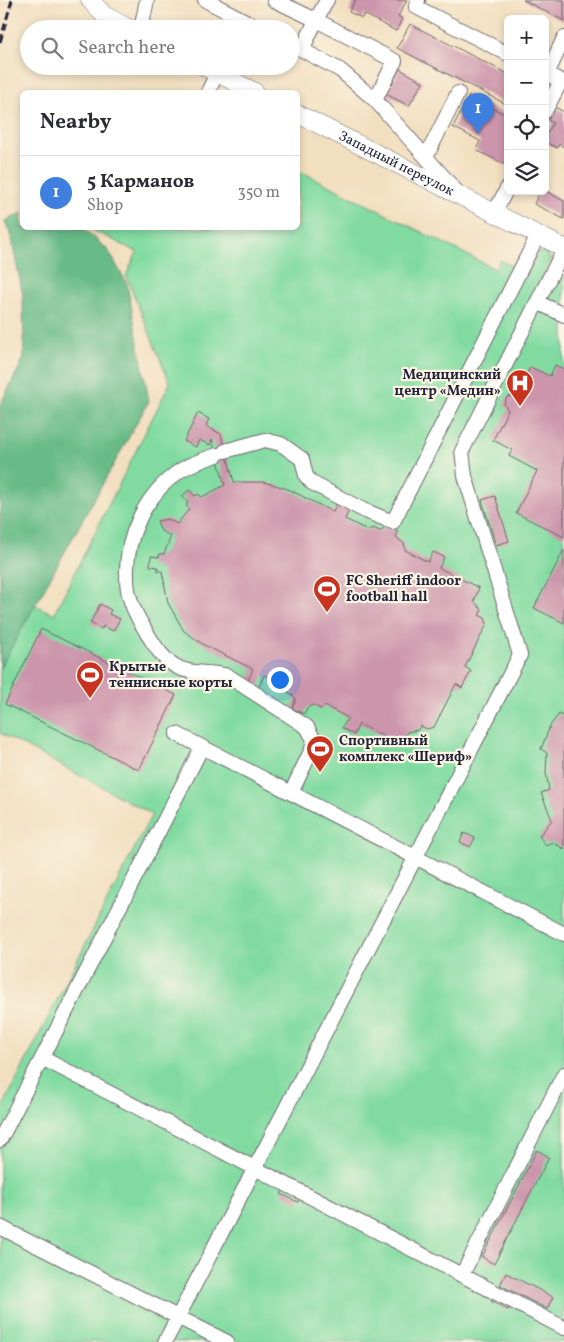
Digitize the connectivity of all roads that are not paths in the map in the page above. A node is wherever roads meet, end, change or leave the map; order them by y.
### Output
1 (90, 0) edge
2 (147, 0) edge
3 (274, 0) edge
4 (327, 0) edge
5 (418, 0) edge
6 (213, 2) edge
7 (113, 20) edge
8 (143, 20) edge
9 (245, 20) edge
10 (316, 20) junction
11 (564, 38) edge
12 (300, 42) edge
13 (300, 49) edge
14 (504, 52) edge
15 (549, 67) edge
16 (210, 75) edge
17 (220, 75) edge
18 (549, 75) edge
19 (208, 90) edge
20 (251, 90) edge
21 (458, 93) dead end
22 (559, 96) edge
23 (375, 100) junction
24 (549, 107) edge
25 (300, 115) edge
26 (426, 157) junction
27 (504, 194) edge
28 (463, 198) junction
29 (494, 213) junction
30 (538, 235) junction
31 (564, 248) edge
32 (537, 302) junction
33 (564, 315) edge
34 (177, 734) dead end
35 (202, 747) junction
36 (291, 793) junction
37 (416, 858) junction
38 (564, 934) edge
39 (42, 1058) junction
40 (564, 1074) edge
41 (0, 1140) edge
42 (255, 1168) junction
43 (0, 1227) edge
44 (462, 1275) junction
45 (178, 1317) junction
46 (564, 1328) edge
47 (165, 1342) edge
48 (227, 1342) edge

1 - 7 main road
2 - 8 street
3 - 10 street
4 - 10 street
5 - 14 street
6 - 9 street
10 - 12 street
10 - 23 street
11 - 15 street
13 - 23 street
16 - 19 street
17 - 20 main road
18 - 22 street
21 - 26 street
22 - 24 street
23 - 26 street
25 - 28 main road, Западный переулок
26 - 28 street
27 - 29 street
28 - 29 main road, Западный переулок
29 - 30 main road, Западный переулок
30 - 31 main road, Западный переулок
30 - 36 street
31 - 32 street
32 - 33 street
32 - 37 street
34 - 35 street
35 - 36 street
35 - 39 street
36 - 37 street
37 - 38 street
37 - 42 street
39 - 41 street
39 - 42 street
40 - 44 street
42 - 44 street
42 - 45 street
43 - 45 street
44 - 46 street
45 - 47 street
45 - 48 street

